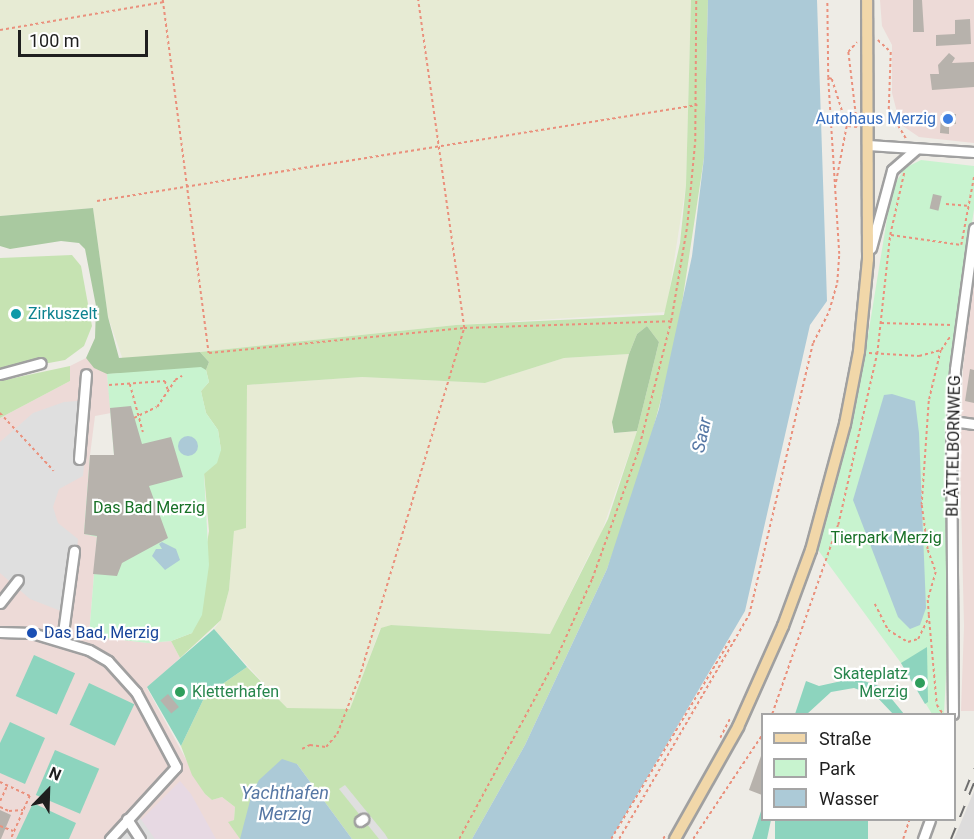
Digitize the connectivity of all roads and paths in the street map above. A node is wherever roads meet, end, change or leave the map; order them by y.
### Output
1 (418, 0) edge
2 (696, 0) edge
3 (827, 0) edge
4 (867, 0) edge
5 (163, 1) edge
6 (0, 30) edge
7 (875, 39) dead end
8 (860, 41) dead end
9 (828, 78) junction
10 (697, 105) junction
11 (847, 126) junction
12 (857, 127) junction
13 (857, 136) dead end
14 (868, 145) junction
15 (438, 146) junction
16 (916, 149) junction
17 (974, 152) edge
18 (974, 176) edge
19 (186, 187) junction
20 (834, 190) junction
21 (97, 201) dead end
22 (946, 204) dead end
23 (968, 206) junction
24 (974, 228) edge
25 (890, 235) dead end
26 (868, 259) junction
27 (671, 321) junction
28 (880, 323) dead end
29 (464, 328) junction
30 (941, 350) junction
31 (859, 351) junction
32 (41, 363) dead end
33 (0, 374) edge
34 (86, 374) dead end
35 (182, 376) dead end
36 (130, 384) junction
37 (109, 385) dead end
38 (168, 390) junction
39 (0, 413) edge
40 (139, 417) junction
41 (134, 418) dead end
42 (952, 421) junction
43 (974, 424) edge
44 (143, 432) dead end
45 (79, 459) dead end
46 (54, 471) dead end
47 (74, 551) dead end
48 (18, 580) dead end
49 (0, 603) edge
50 (875, 604) dead end
51 (929, 615) junction
52 (0, 632) edge
53 (62, 640) junction
54 (730, 640) dead end
55 (943, 713) edge
56 (953, 713) edge
57 (731, 717) dead end
58 (761, 737) edge
59 (716, 745) dead end
60 (302, 749) dead end
61 (0, 783) edge
62 (7, 786) junction
63 (0, 801) edge
64 (0, 807) edge
65 (23, 810) junction
66 (127, 819) junction
67 (908, 821) edge
68 (929, 821) edge
69 (0, 826) edge
70 (14, 832) junction
71 (672, 834) edge
72 (11, 839) edge
73 (110, 839) edge
74 (140, 839) edge
75 (459, 839) edge
76 (611, 839) edge
77 (619, 839) edge
78 (663, 839) edge
79 (693, 839) edge
80 (903, 839) edge
81 (923, 839) edge

1 - 15 path
2 - 10 path
3 - 9 path
4 - 14 main road
5 - 6 path
5 - 19 path
7 - 16 path
8 - 12 path
9 - 11 path
9 - 20 path
10 - 15 path
10 - 27 path
11 - 12 path
11 - 20 path
12 - 13 path
14 - 16 street
14 - 26 main road
15 - 19 path
15 - 29 path
16 - 17 street
16 - 26 street
18 - 23 path
19 - 21 path
19 - 29 path
20 - 77 path
22 - 23 path
23 - 25 path
24 - 42 street, BLÄTTELBORNWEG
26 - 31 main road
27 - 29 path
27 - 75 path
28 - 30 path
29 - 60 path
30 - 31 path
30 - 51 path
31 - 71 main road
32 - 33 street
34 - 45 street
35 - 38 path
36 - 37 path
36 - 38 path
36 - 40 path
38 - 40 path
39 - 46 path
40 - 41 path
40 - 44 path
42 - 43 street
42 - 56 street, BLÄTTELBORNWEG
47 - 53 street
48 - 49 street
50 - 51 path
51 - 55 path
52 - 53 street
53 - 66 street
54 - 76 path
57 - 59 path
58 - 79 path
61 - 62 path
62 - 63 path
62 - 65 path
64 - 65 path
65 - 70 path
66 - 73 street
66 - 74 street
67 - 80 path
68 - 81 street
69 - 70 path
70 - 72 path
71 - 78 path

